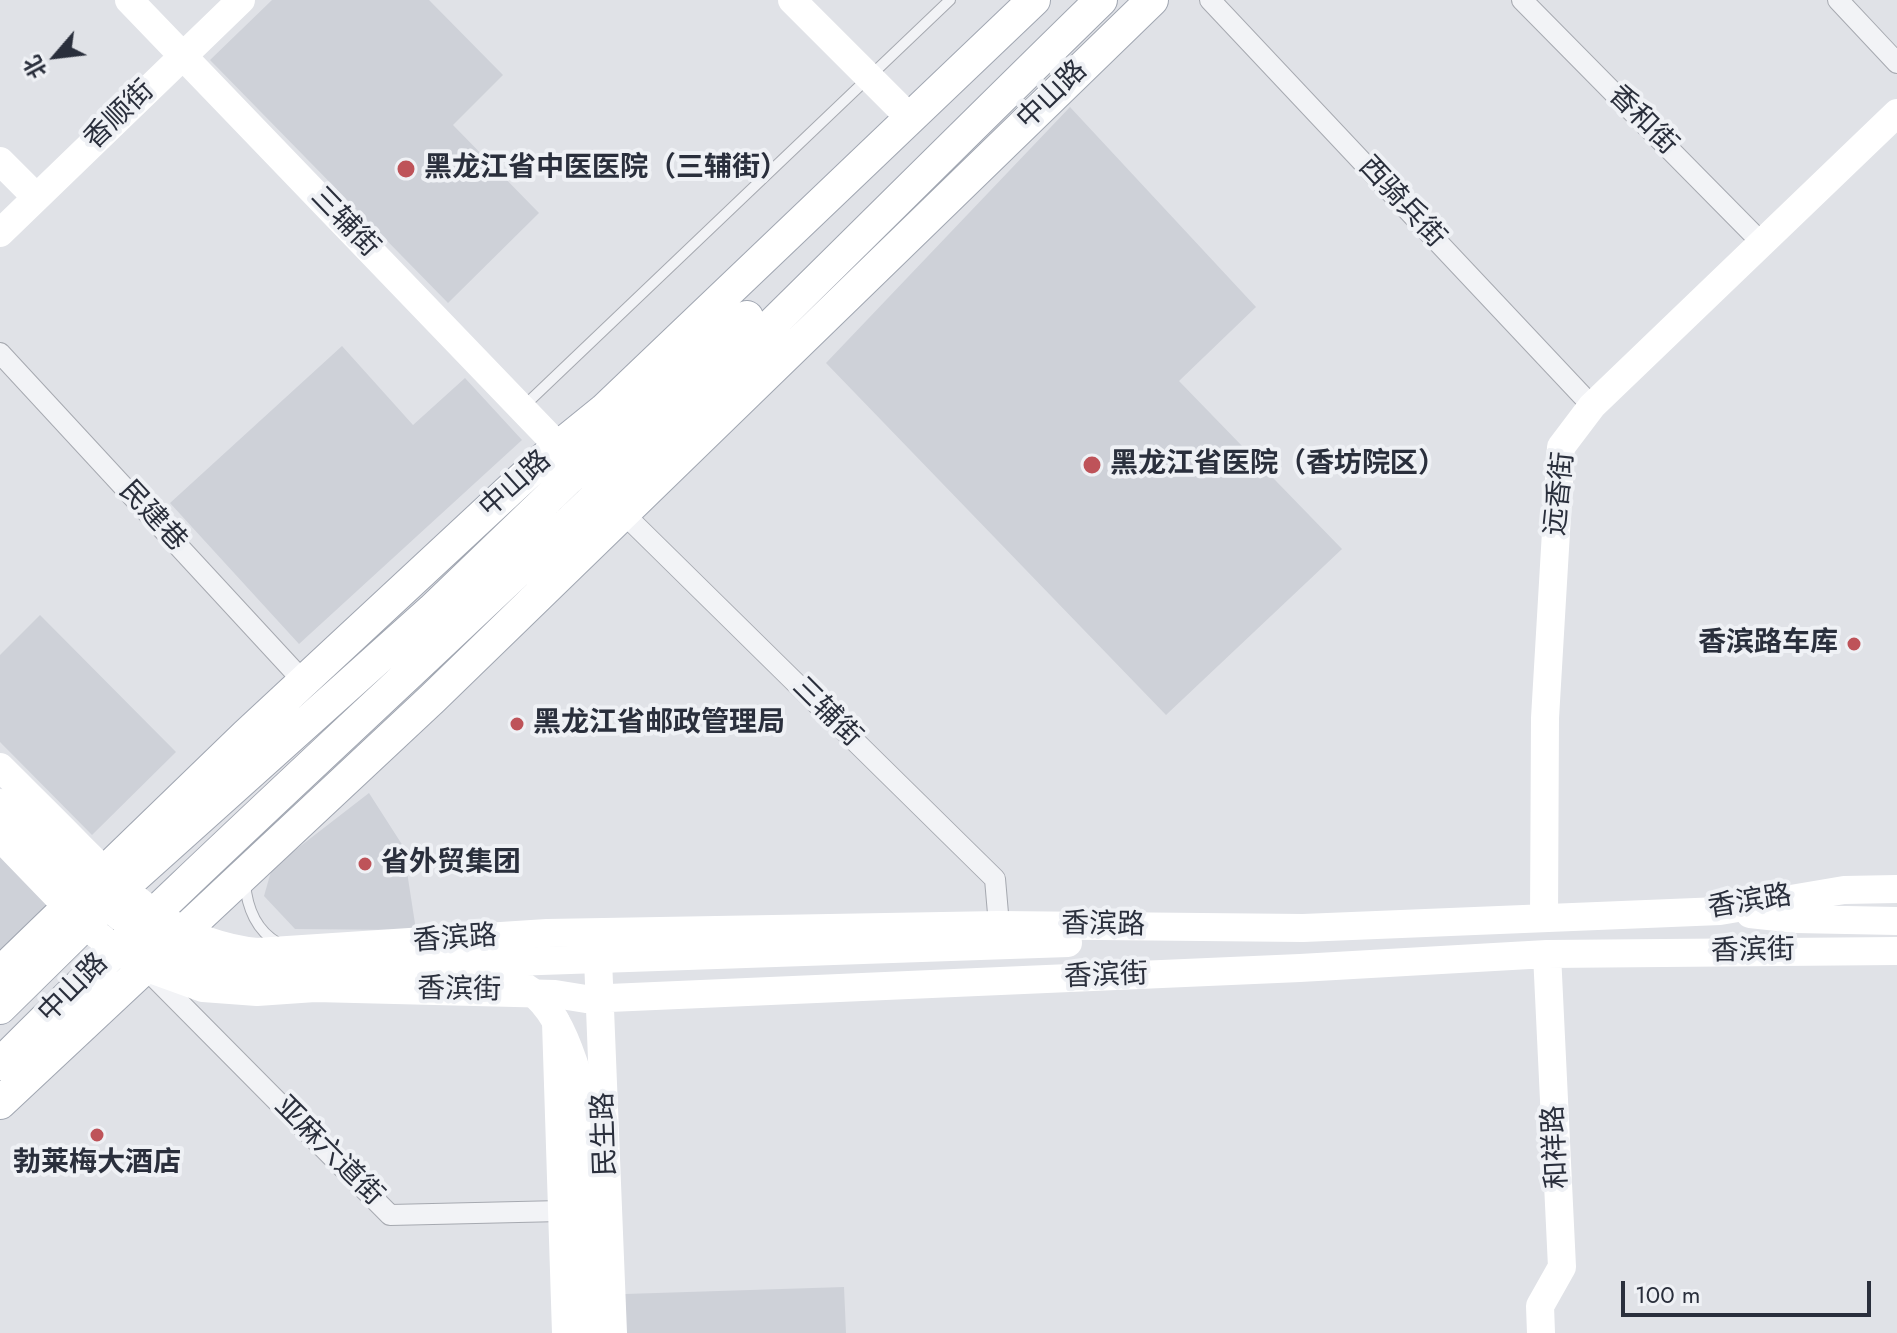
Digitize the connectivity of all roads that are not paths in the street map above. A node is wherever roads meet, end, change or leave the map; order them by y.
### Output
1 (129, 0) edge
2 (241, 0) edge
3 (792, 0) edge
4 (950, 0) edge
5 (1034, 0) edge
6 (1074, 0) edge
7 (1101, 0) edge
8 (1152, 0) edge
9 (1210, 0) edge
10 (1522, 0) edge
11 (1838, 0) edge
12 (183, 56) junction
13 (1897, 63) edge
14 (869, 77) junction
15 (1897, 113) edge
16 (911, 119) junction
17 (0, 161) edge
18 (36, 197) junction
19 (0, 233) edge
20 (1761, 242) junction
21 (0, 353) edge
22 (1592, 406) junction
23 (522, 408) junction
24 (604, 410) junction
25 (559, 447) junction
26 (677, 458) junction
27 (566, 481) junction
28 (624, 514) junction
29 (576, 515) junction
30 (432, 610) junction
31 (361, 628) junction
32 (437, 647) junction
33 (304, 682) junction
34 (432, 699) junction
35 (365, 715) junction
36 (0, 767) edge
37 (0, 803) edge
38 (0, 837) edge
39 (245, 875) junction
40 (114, 880) junction
41 (1897, 889) edge
42 (1720, 911) junction
43 (152, 913) junction
44 (77, 916) junction
45 (1544, 918) junction
46 (1897, 921) edge
47 (999, 925) junction
48 (1303, 928) junction
49 (183, 932) junction
50 (597, 934) junction
51 (115, 949) junction
52 (307, 950) junction
53 (1897, 951) edge
54 (1547, 954) junction
55 (453, 964) junction
56 (145, 967) junction
57 (0, 973) edge
58 (555, 994) junction
59 (601, 999) junction
60 (0, 1008) edge
61 (0, 1064) edge
62 (0, 1103) edge
63 (561, 1211) junction
64 (566, 1333) edge
65 (588, 1333) edge
66 (613, 1333) edge
67 (1541, 1333) edge

1 - 12 street, 三辅街
2 - 12 street, 香顺街
3 - 14 street
4 - 14 lane
5 - 16 main road, 中山路
6 - 27 main road, 中山路
7 - 29 main road, 中山路
8 - 26 main road, 中山路
9 - 22 street, 西骑兵街
10 - 20 street, 香和街
11 - 13 street
12 - 18 street, 香顺街
12 - 23 street, 三辅街
14 - 16 street
14 - 23 lane
15 - 20 street, 远香街
16 - 24 main road, 中山路
17 - 18 street
18 - 19 street, 香顺街
20 - 22 street, 远香街
21 - 33 street, 民建巷
22 - 45 street, 远香街
23 - 25 street, 三辅街
24 - 25 main road, 中山路
24 - 27 main road
25 - 31 main road, 中山路
26 - 28 main road
26 - 29 main road
27 - 30 main road, 中山路
28 - 34 main road
28 - 47 street, 三辅街
29 - 32 main road
30 - 31 main road
30 - 40 main road, 中山路
31 - 33 main road, 中山路
32 - 34 main road
32 - 35 main road
33 - 40 main road, 中山路
34 - 35 main road
34 - 39 main road
35 - 43 main road
36 - 40 street, 香滨路
37 - 55 street, bridge
38 - 44 street, 香滨街
39 - 49 main road
39 - 52 lane
40 - 43 street, 香滨路
40 - 44 main road, 中山路
41 - 42 street, 香滨路
42 - 45 street, 香滨路
42 - 46 street
43 - 49 street, 香滨路
43 - 51 main road, 中山路
44 - 51 street, 香滨街
44 - 57 main road, 中山路
44 - 60 main road, 中山路
45 - 48 street, 香滨路
47 - 48 street, 香滨路
47 - 50 street, 香滨路
48 - 55 street, bridge
49 - 52 street, 香滨路
49 - 56 main road
50 - 52 street, 香滨路
50 - 59 street, 民生路
51 - 56 street, 香滨街
51 - 61 main road, 中山路
53 - 54 street, 香滨街
54 - 59 street, 香滨街
54 - 67 street, 和祥路
55 - 65 street, bridge
56 - 58 street, 香滨街
56 - 62 main road
56 - 63 street, 亚麻六道街
58 - 59 street, 香滨街
58 - 63 street, 民生路
59 - 66 street, 民生路
63 - 64 street, 民生路

